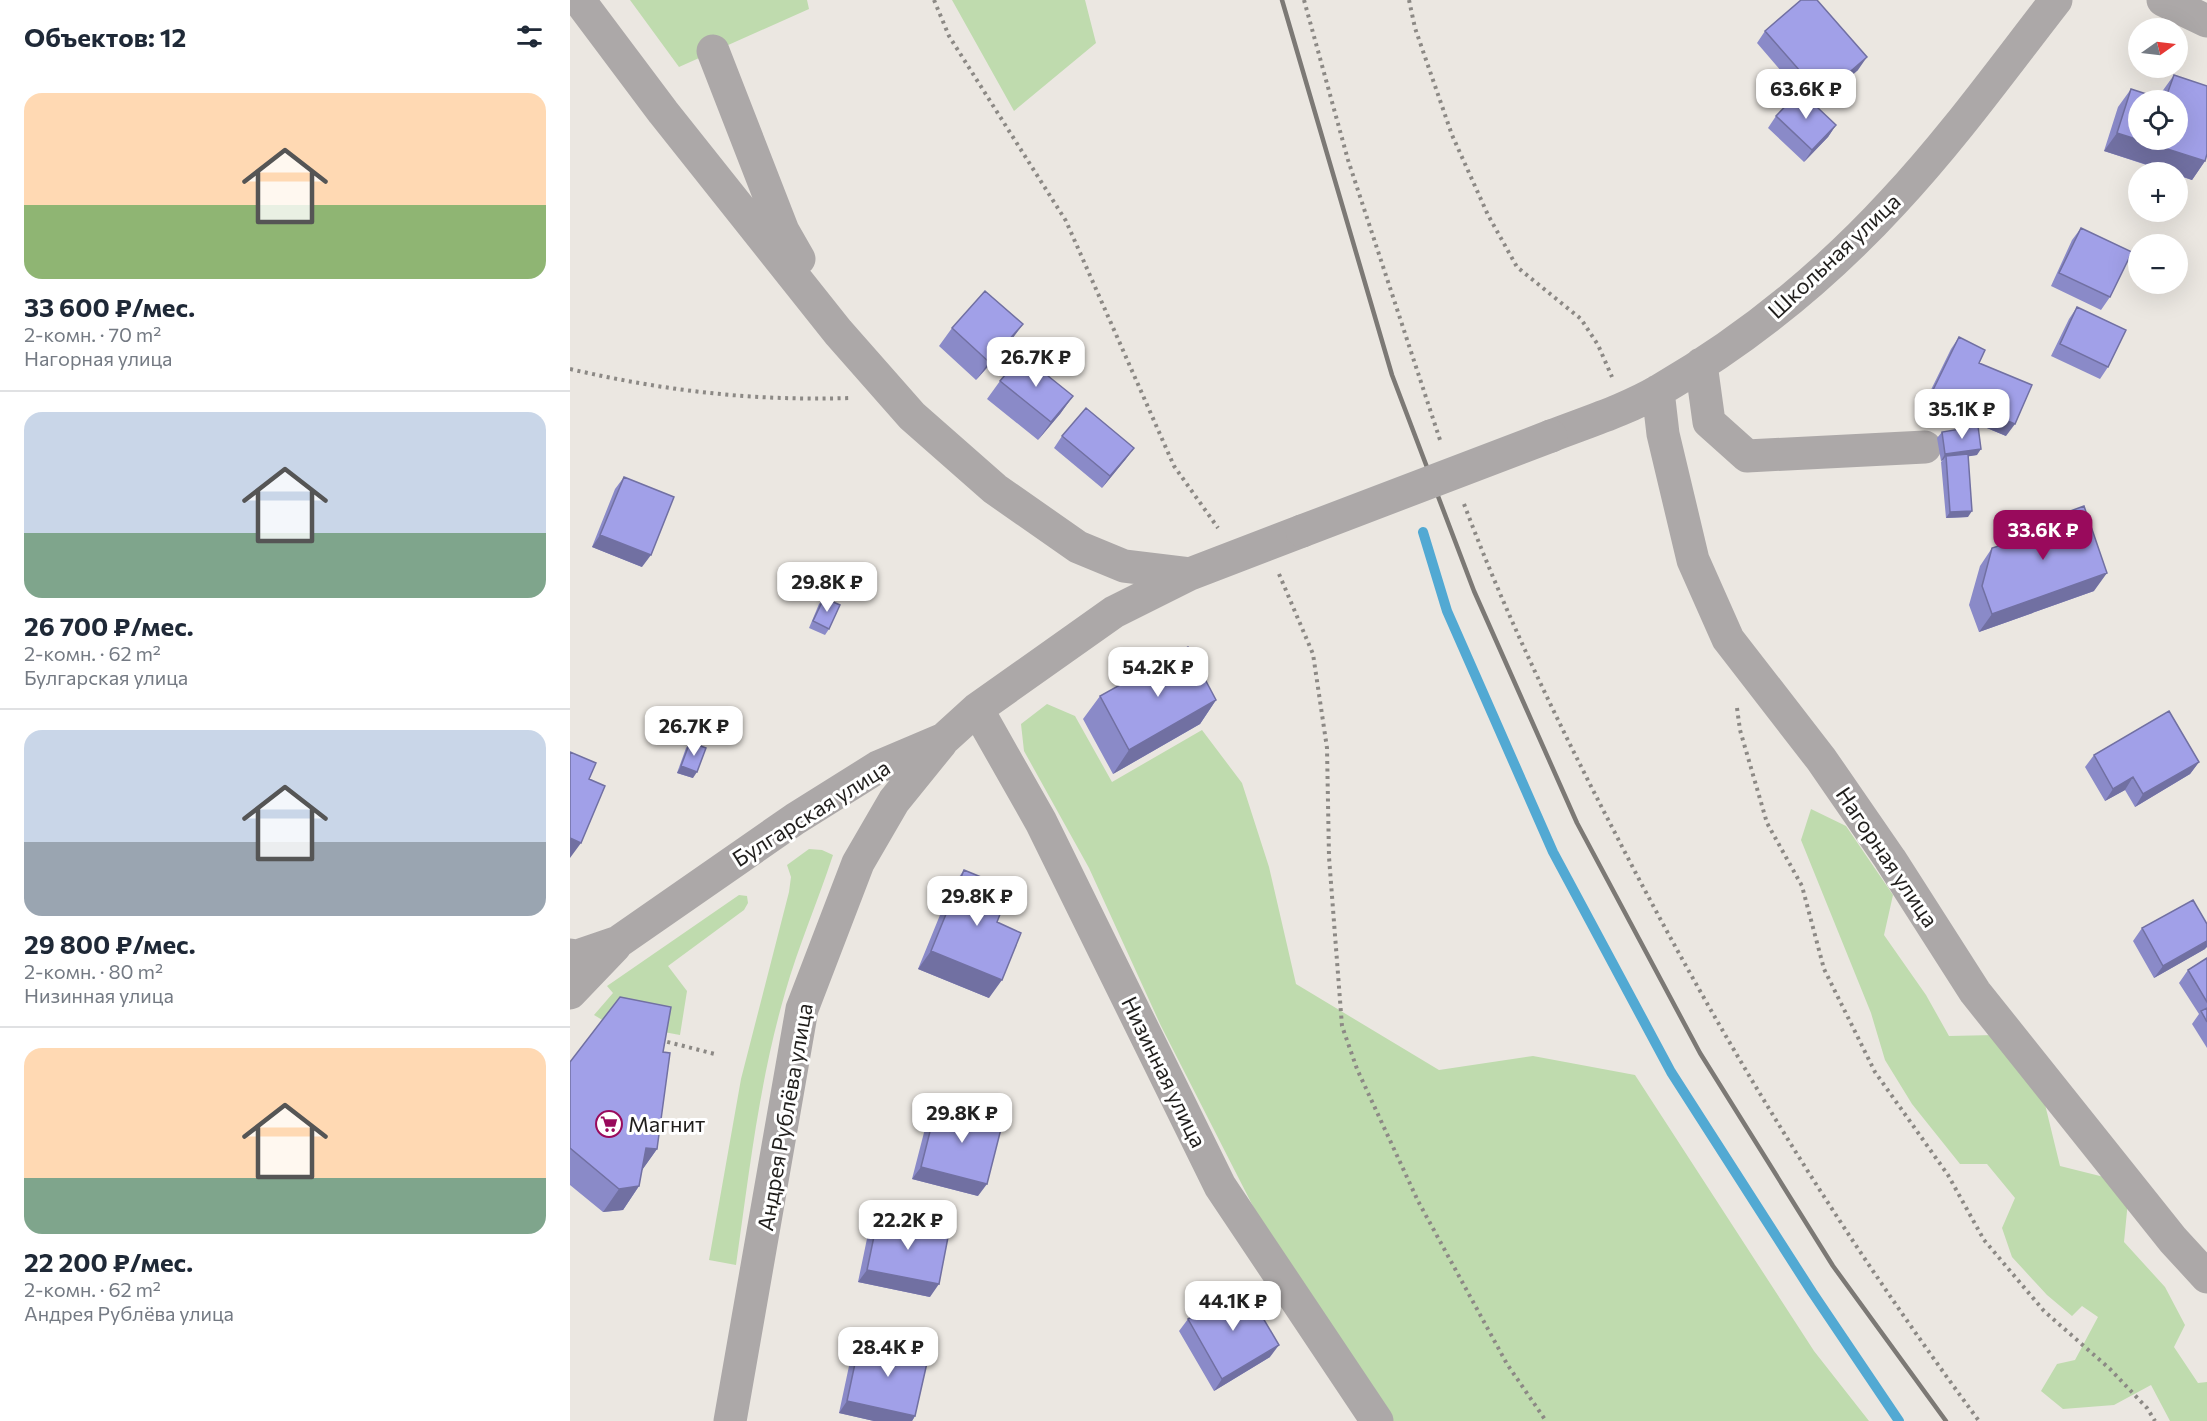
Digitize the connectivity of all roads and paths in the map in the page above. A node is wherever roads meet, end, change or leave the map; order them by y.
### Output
1 (579, 0) edge
2 (934, 0) edge
3 (1304, 0) edge
4 (1409, 0) edge
5 (2056, 0) edge
6 (2163, 0) edge
7 (2207, 21) edge
8 (713, 51) dead end
9 (838, 332) junction
10 (1701, 364) junction
11 (570, 369) edge
12 (1615, 383) dead end
13 (1658, 391) junction
14 (896, 397) junction
15 (1925, 447) dead end
16 (1443, 448) dead end
17 (1463, 503) dead end
18 (1302, 531) joint
19 (1255, 550) junction
20 (1190, 574) junction
21 (1736, 696) dead end
22 (976, 709) junction
23 (944, 739) junction
24 (618, 942) junction
25 (570, 955) edge
26 (570, 993) edge
27 (653, 1037) edge
28 (715, 1054) dead end
29 (2207, 1276) edge
30 (730, 1421) edge
31 (1377, 1421) edge
32 (1546, 1421) edge
33 (1980, 1421) edge
34 (2155, 1421) edge

1 - 9 street
2 - 19 path
3 - 16 path
4 - 12 path
5 - 10 street, Школьная улица
6 - 7 street
8 - 9 street
9 - 14 street
10 - 13 street, Школьная улица
10 - 15 street
11 - 14 path
13 - 18 street, Школьная улица, bridge
13 - 29 street, Нагорная улица
14 - 20 street
17 - 33 path
18 - 19 street, Булгарская улица
19 - 20 street, Булгарская улица
19 - 32 path
20 - 22 street, Булгарская улица
21 - 34 path
22 - 23 street, Булгарская улица
22 - 31 street, Низинная улица
23 - 24 street, Булгарская улица
23 - 30 street, Андрея Рублёва улица
24 - 25 street, Булгарская улица
24 - 26 street
27 - 28 path

